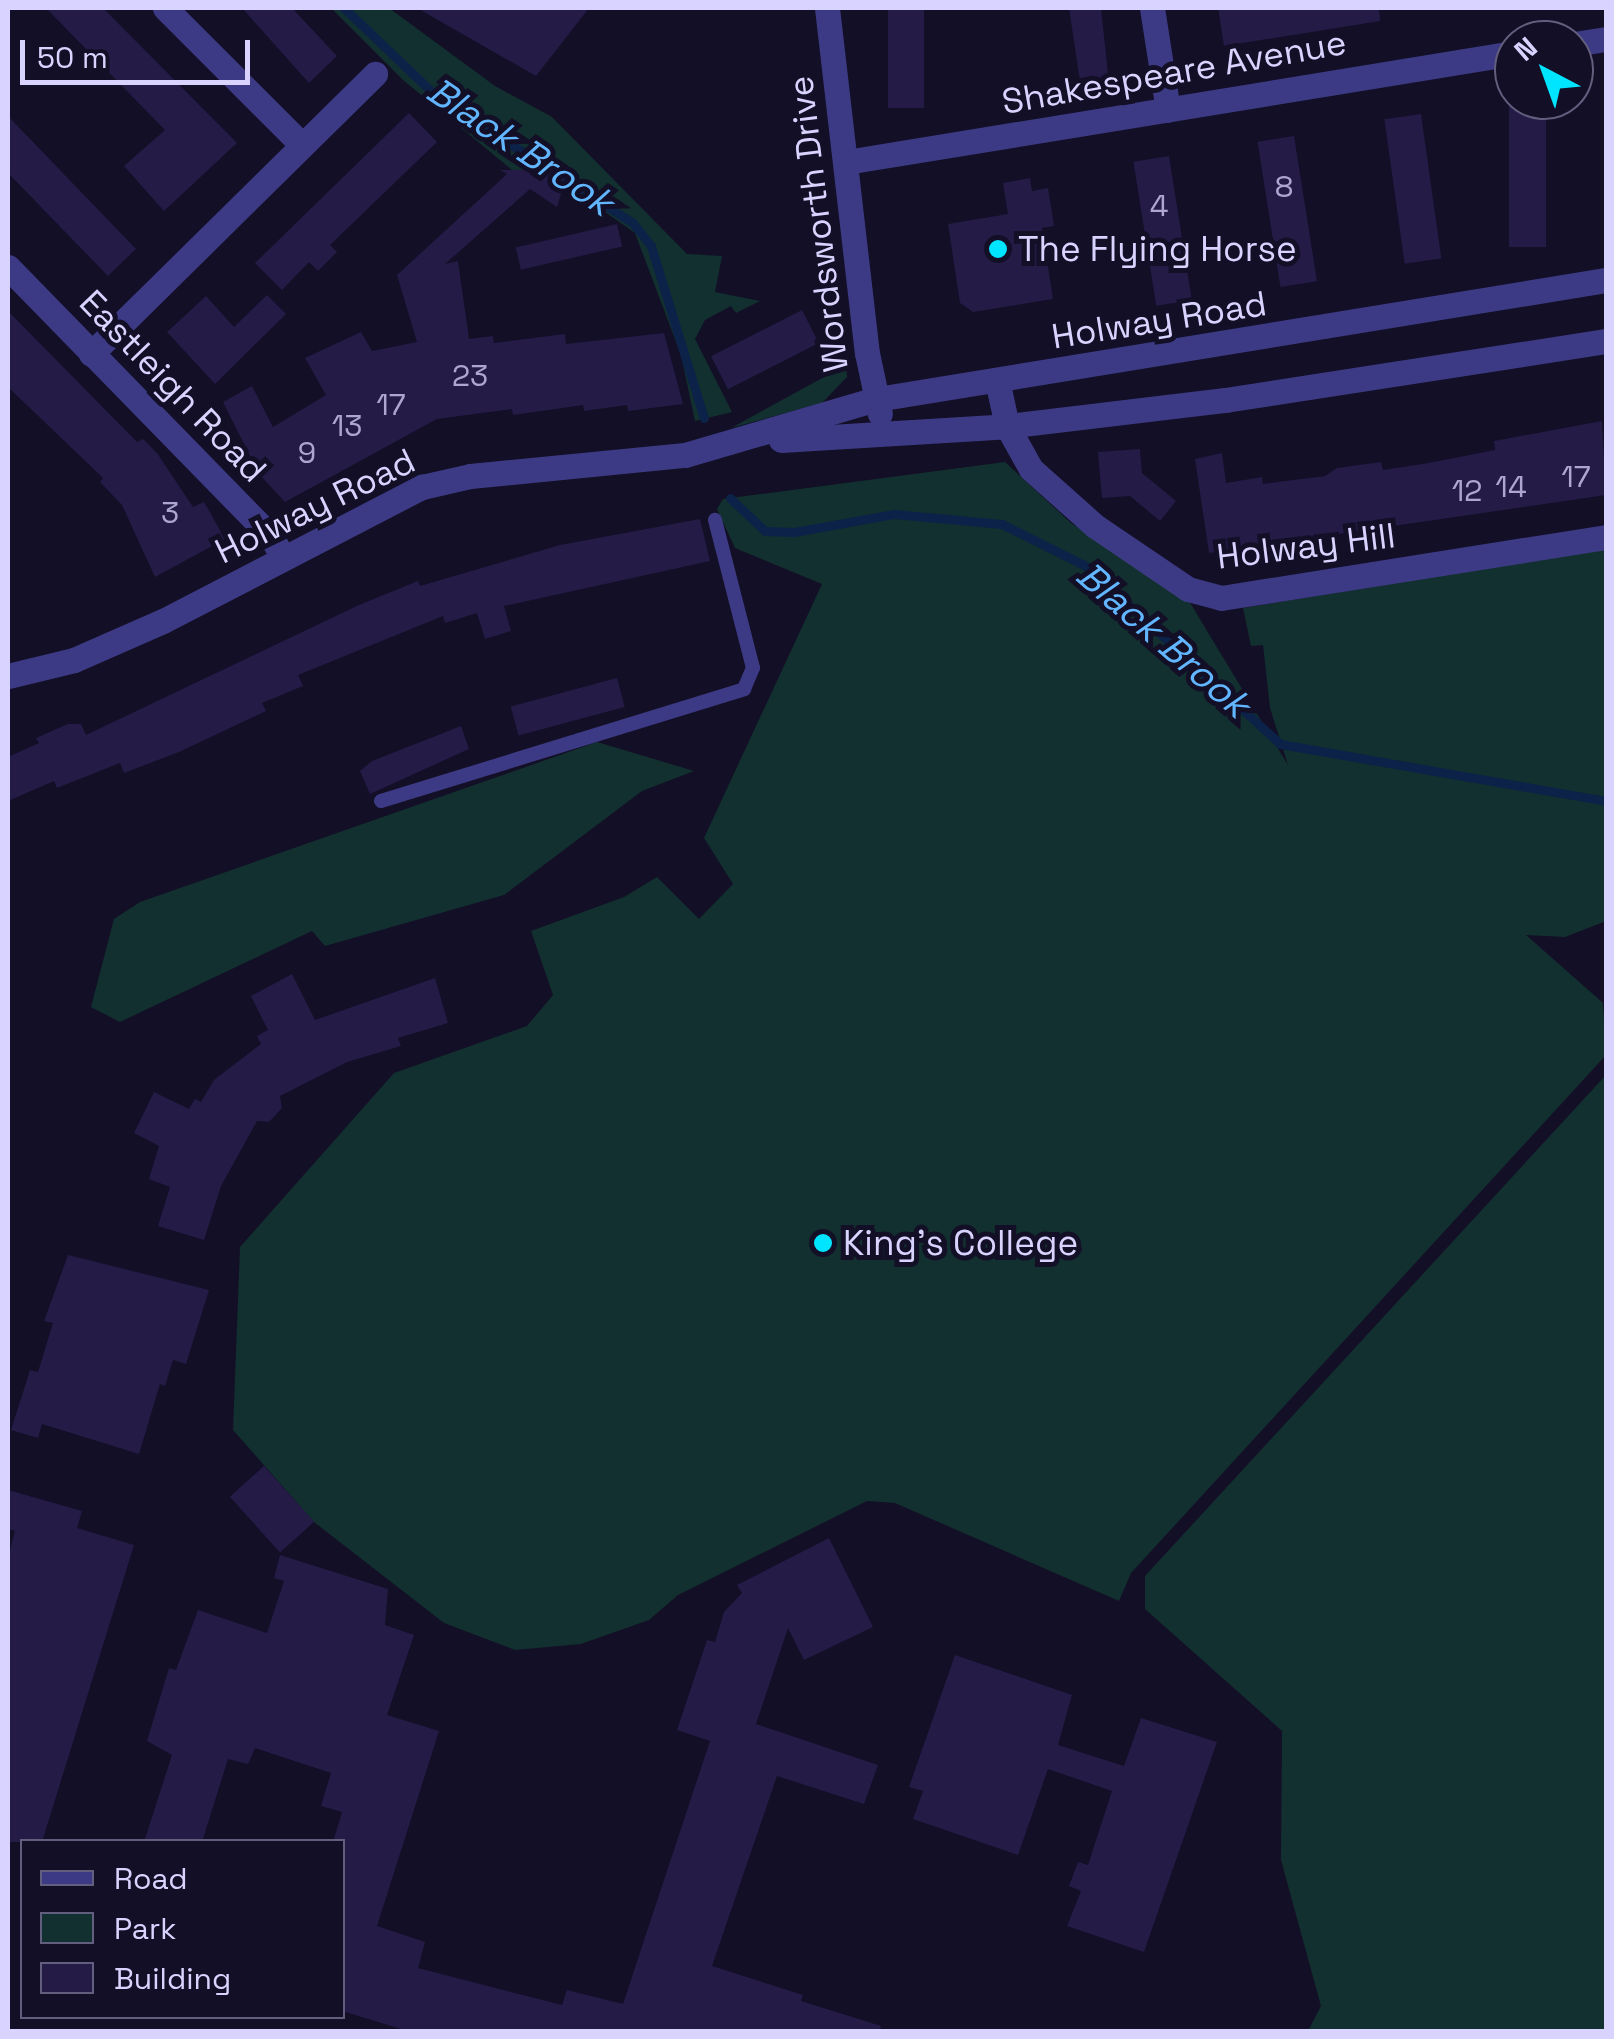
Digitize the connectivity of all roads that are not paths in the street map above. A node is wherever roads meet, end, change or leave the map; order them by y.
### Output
1 (165, 8) edge
2 (827, 8) edge
3 (1152, 8) edge
4 (1494, 55) edge
5 (375, 74) dead end
6 (1168, 110) junction
7 (302, 145) junction
8 (846, 162) junction
9 (8, 268) edge
10 (1606, 280) edge
11 (1606, 340) edge
12 (92, 354) junction
13 (996, 380) junction
14 (876, 399) junction
15 (1007, 426) junction
16 (885, 431) junction
17 (726, 445) junction
18 (715, 520) dead end
19 (1606, 537) edge
20 (283, 558) junction
21 (8, 676) edge
22 (382, 801) dead end

1 - 7 street
2 - 8 street, Wordsworth Drive
3 - 6 street
4 - 6 street, Shakespeare Avenue
5 - 7 street
6 - 8 street, Shakespeare Avenue
7 - 12 street
8 - 14 street, Wordsworth Drive
9 - 12 street, Eastleigh Road
10 - 13 street, Holway Road
11 - 15 street, Holway Road
12 - 20 street, Eastleigh Road
13 - 14 street, Holway Road
13 - 15 street, Holway Hill
14 - 16 street, Wordsworth Drive
14 - 17 street, Holway Road
15 - 16 street, Holway Road
15 - 19 street, Holway Hill
16 - 17 street, Holway Road
17 - 20 street, Holway Road
18 - 22 lane
20 - 21 street, Holway Road

